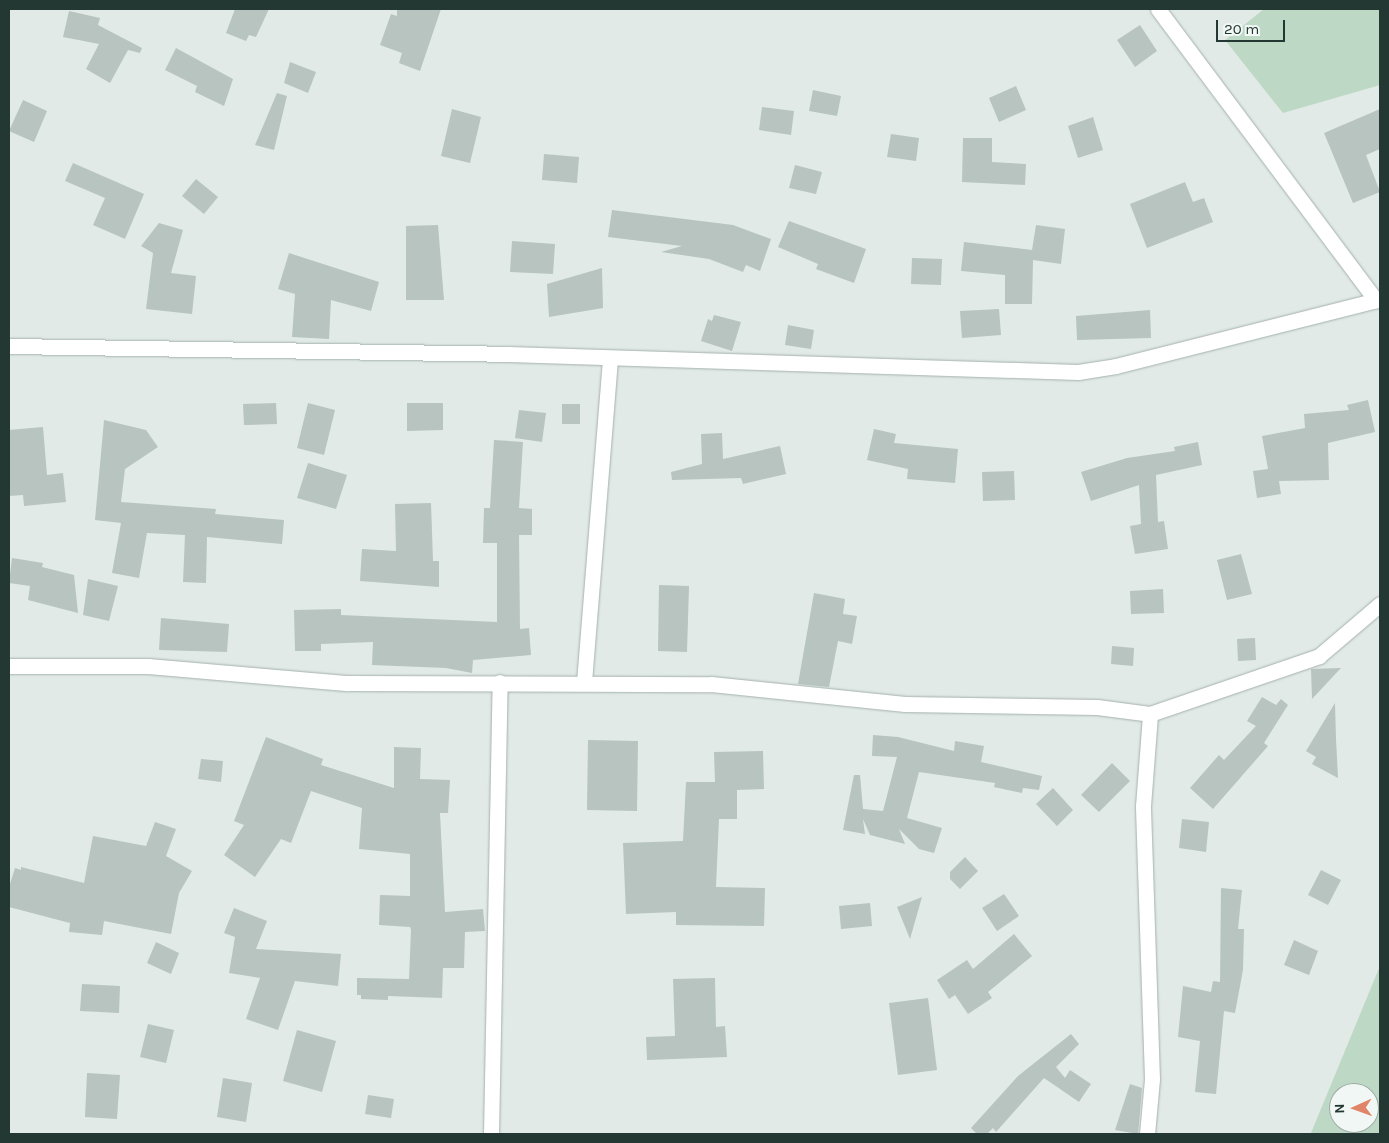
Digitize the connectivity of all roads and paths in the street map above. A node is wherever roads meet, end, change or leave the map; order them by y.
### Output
1 (1158, 9) edge
2 (1378, 299) edge
3 (9, 346) edge
4 (610, 359) junction
5 (1380, 604) edge
6 (9, 666) edge
7 (500, 682) junction
8 (584, 682) junction
9 (1150, 714) junction
10 (491, 1134) edge
11 (1147, 1134) edge

1 - 2 street
2 - 4 street
3 - 4 street
4 - 8 street
5 - 9 street
6 - 7 street
7 - 8 street
7 - 10 street
8 - 9 street
9 - 11 street

